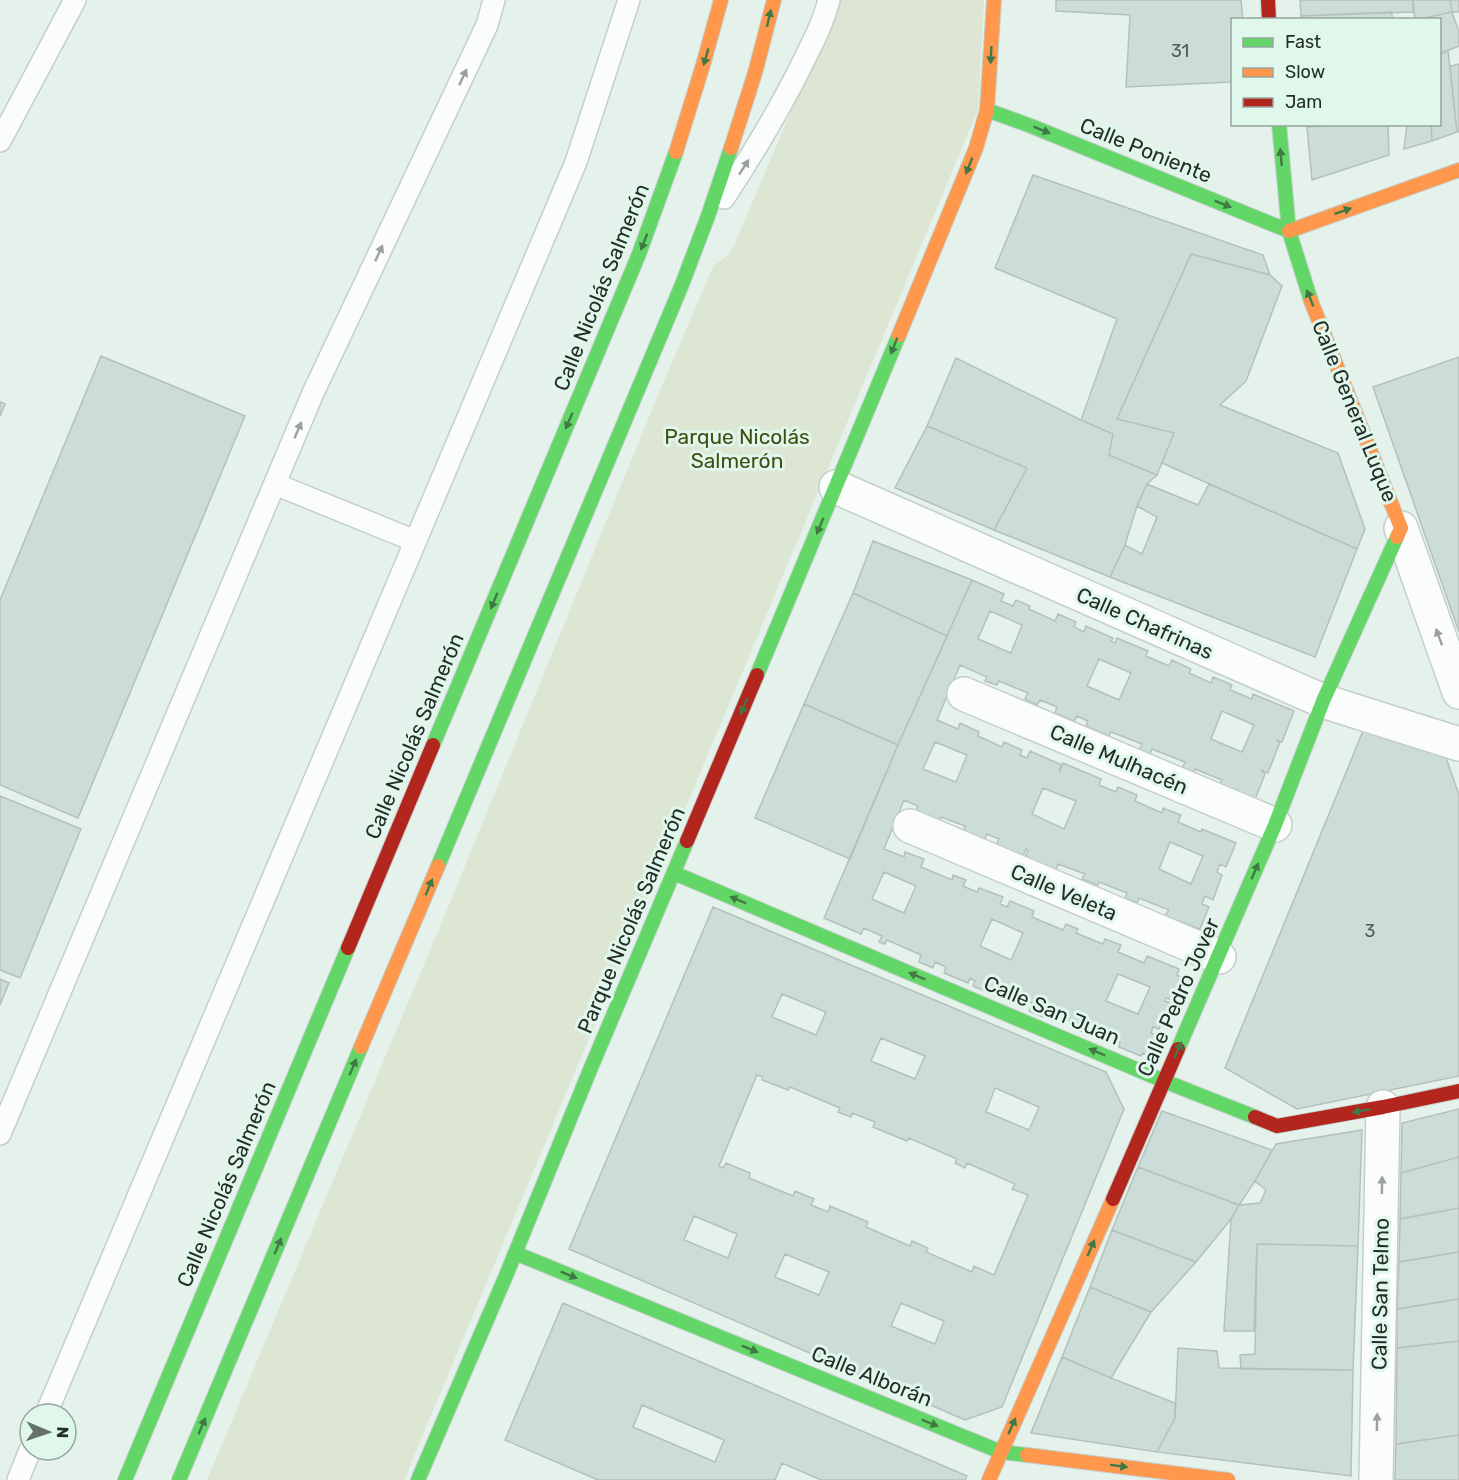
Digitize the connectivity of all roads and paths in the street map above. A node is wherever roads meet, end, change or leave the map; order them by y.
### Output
1 (75, 0) edge
2 (494, 0) edge
3 (629, 0) edge
4 (721, 0) edge
5 (774, 0) edge
6 (829, 0) edge
7 (994, 0) edge
8 (1268, 0) edge
9 (1269, 18) edge
10 (987, 110) junction
11 (1279, 126) edge
12 (0, 141) edge
13 (1459, 170) edge
14 (1288, 231) junction
15 (701, 234) junction
16 (275, 484) junction
17 (836, 487) junction
18 (1401, 528) junction
19 (415, 541) junction
20 (1459, 692) edge
21 (964, 694) dead end
22 (1323, 701) junction
23 (1459, 744) edge
24 (1275, 825) junction
25 (910, 826) dead end
26 (674, 873) junction
27 (1219, 957) junction
28 (1164, 1080) junction
29 (1459, 1091) edge
30 (1383, 1107) junction
31 (0, 1134) edge
32 (515, 1253) junction
33 (50, 1402) edge
34 (1001, 1452) junction
35 (25, 1462) edge
36 (18, 1480) edge
37 (124, 1480) edge
38 (179, 1480) edge
39 (418, 1480) edge
40 (989, 1480) edge
41 (1228, 1480) edge
42 (1376, 1480) edge

1 - 12 lane
16 -> 2 lane
3 - 19 lane
4 -> 37 main road, Calle Nicolás Salmerón
15 -> 5 main road
15 -> 6 lane
7 -> 10 main road, Parque Nicolás Salmerón
8 - 9 main road
10 -> 14 main road, Calle Poniente
10 -> 17 main road, Parque Nicolás Salmerón
14 -> 11 main road, Calle General Luque
14 -> 13 main road
18 -> 14 main road, Calle General Luque
38 -> 15 main road
16 - 19 lane
16 - 31 lane
17 - 22 street, Calle Chafrinas
17 -> 26 main road, Parque Nicolás Salmerón
20 -> 18 street, Calle General Luque
18 - 22 main road, Calle Pedro Jover
19 - 33 lane
21 - 24 street, Calle Mulhacén
22 - 23 street, Calle Chafrinas
22 - 24 main road, Calle Pedro Jover
27 -> 24 main road, Calle Pedro Jover
25 - 27 street, Calle Veleta
28 -> 26 main road, Calle San Juan
26 - 32 main road, Parque Nicolás Salmerón
28 -> 27 main road, Calle Pedro Jover
30 -> 28 main road, Calle San Juan
34 -> 28 main road, Calle Pedro Jover
29 - 30 main road, Calle San Juan
42 -> 30 street, Calle San Telmo
32 -> 34 main road, Calle Alborán
32 - 39 main road, Parque Nicolás Salmerón
34 - 40 main road, Calle Pedro Jover
34 -> 41 main road, Calle Alborán
35 - 36 lane

